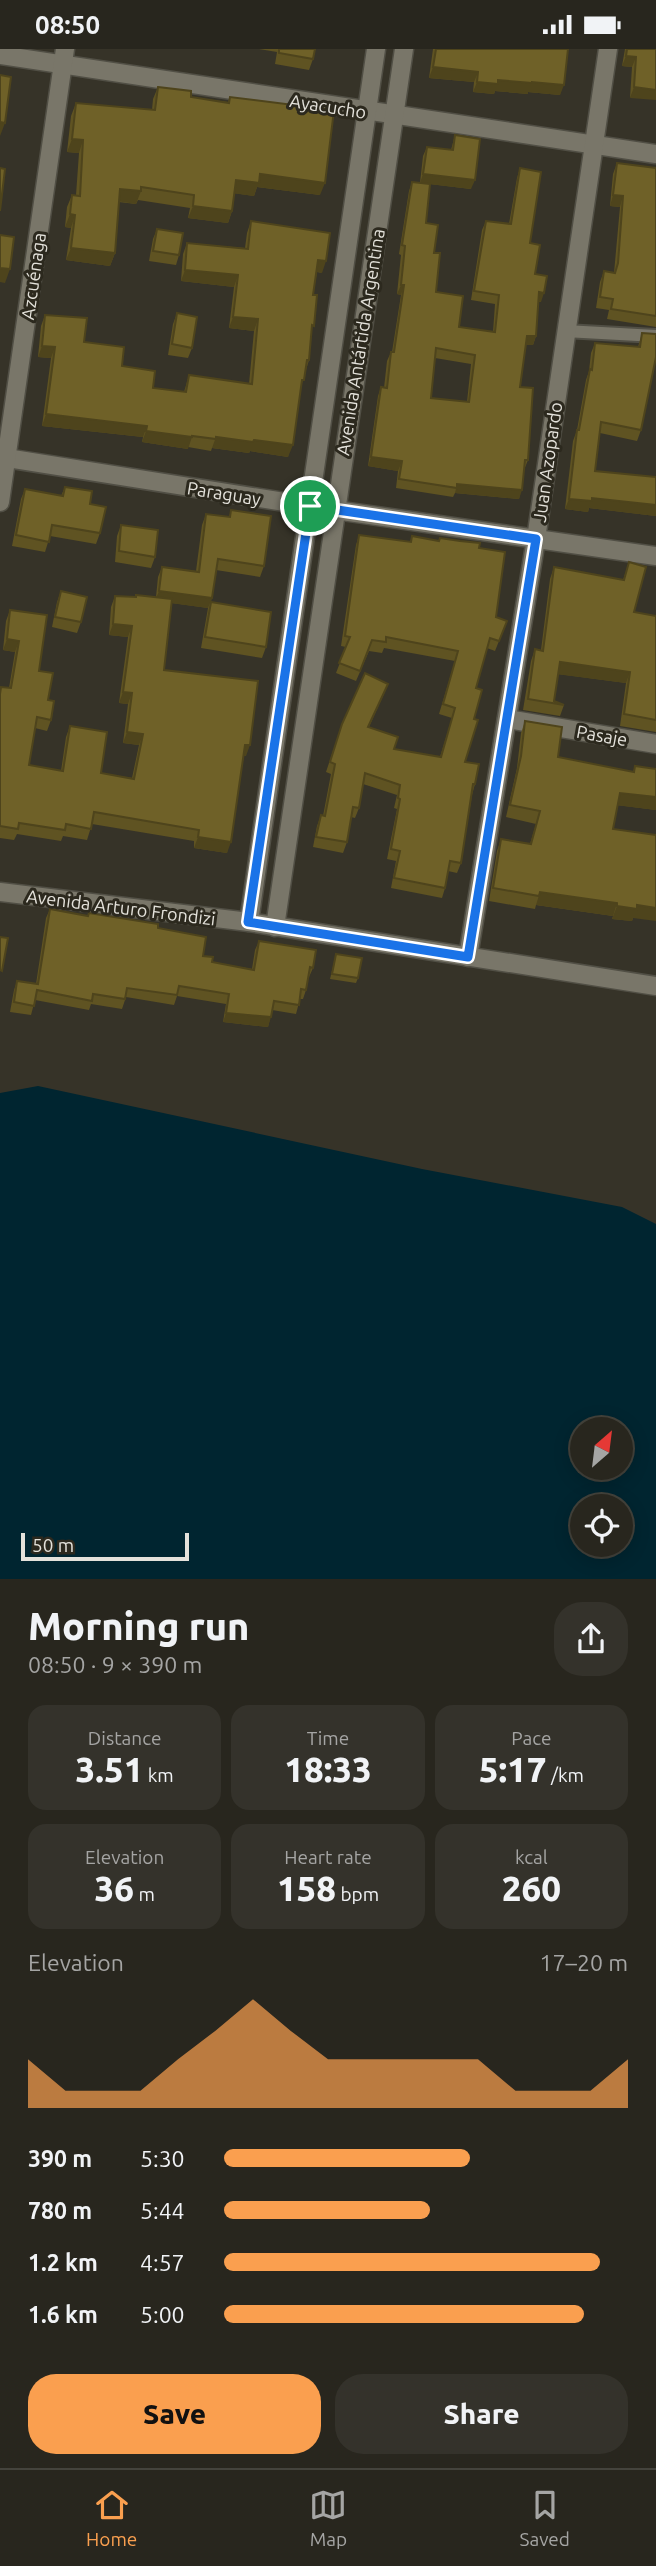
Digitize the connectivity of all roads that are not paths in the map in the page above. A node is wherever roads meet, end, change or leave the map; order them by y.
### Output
1 (376, 49) edge
2 (404, 49) edge
3 (608, 49) edge
4 (0, 55) edge
5 (64, 57) edge
6 (367, 112) junction
7 (394, 116) junction
8 (593, 145) junction
9 (656, 154) edge
10 (565, 331) junction
11 (656, 336) edge
12 (3, 458) edge
13 (0, 502) edge
14 (310, 506) junction
15 (335, 510) junction
16 (536, 539) junction
17 (656, 556) edge
18 (507, 719) junction
19 (656, 744) edge
20 (0, 892) edge
21 (248, 922) junction
22 (275, 927) junction
23 (468, 957) junction
24 (656, 986) edge

1 - 6 street, Avenida Antártida Argentina
2 - 7 street, Avenida Antártida Argentina
3 - 8 street, Juan Azopardo
4 - 5 street, Ayacucho
5 - 6 street, Ayacucho
5 - 12 street, Azcuénaga
6 - 7 street, Ayacucho
6 - 14 street, Avenida Antártida Argentina
7 - 8 street, Ayacucho
7 - 15 street, Avenida Antártida Argentina
8 - 9 street, Ayacucho
8 - 10 street, Juan Azopardo
10 - 11 lane
10 - 16 street, Juan Azopardo
12 - 13 street, Azcuénaga
12 - 14 street, Paraguay
14 - 15 street, Paraguay
14 - 21 street, Avenida Antártida Argentina
15 - 16 street, Paraguay
15 - 22 street, Avenida Antártida Argentina
16 - 17 street, Paraguay
16 - 18 street, Juan Azopardo
18 - 19 street, Pasaje
18 - 23 street, Juan Azopardo
20 - 21 street, Avenida Arturo Frondizi
21 - 22 street, Avenida Arturo Frondizi
22 - 23 street, Avenida Arturo Frondizi
23 - 24 street, Avenida Arturo Frondizi

